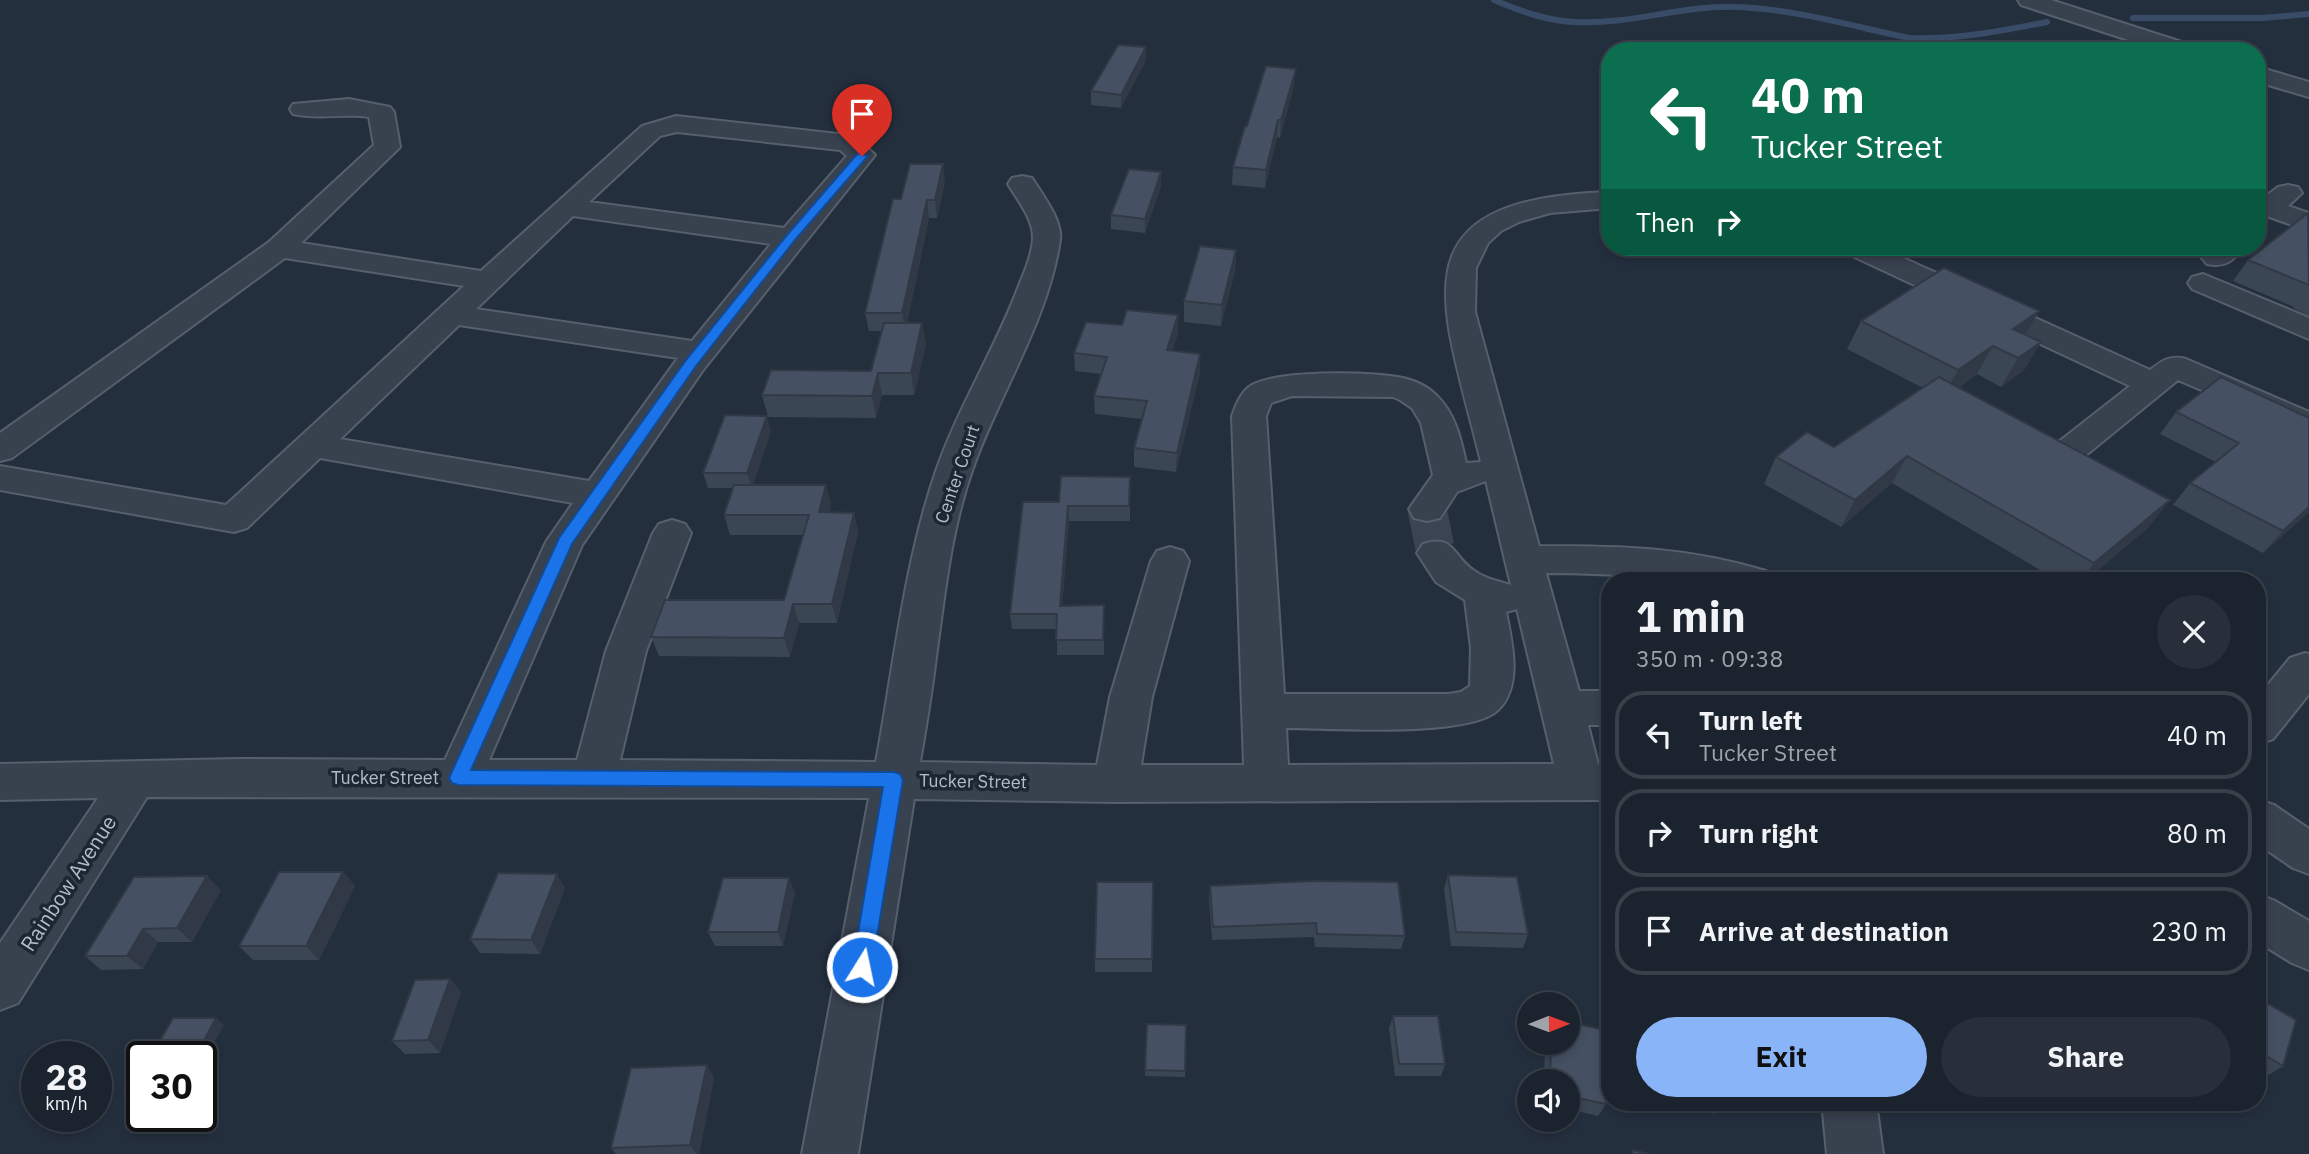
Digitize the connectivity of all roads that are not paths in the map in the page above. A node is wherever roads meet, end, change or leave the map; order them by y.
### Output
1 (2104, 0) edge
2 (2037, 3) edge
3 (2158, 42) edge
4 (2266, 77) edge
5 (2309, 90) edge
6 (302, 109) dead end
7 (1022, 184) dead end
8 (2286, 200) edge
9 (1601, 201) edge
10 (567, 207) junction
11 (2309, 223) edge
12 (791, 238) junction
13 (279, 248) junction
14 (1876, 256) edge
15 (2216, 262) edge
16 (486, 281) junction
17 (451, 315) junction
18 (2309, 330) edge
19 (700, 352) junction
20 (2153, 384) junction
21 (2309, 425) edge
22 (313, 446) junction
23 (0, 450) edge
24 (2068, 452) edge
25 (1501, 469) junction
26 (0, 478) edge
27 (1452, 480) junction
28 (598, 495) junction
29 (1427, 509) dead end
30 (672, 533) dead end
31 (1436, 553) tunnel mouth
32 (1524, 559) junction
33 (1170, 561) dead end
34 (1728, 572) edge
35 (1483, 592) junction
36 (1535, 603) junction
37 (2309, 671) edge
38 (1562, 708) junction
39 (1601, 708) edge
40 (1263, 711) junction
41 (2266, 717) edge
42 (458, 778) junction
43 (594, 778) junction
44 (135, 779) junction
45 (894, 780) junction
46 (0, 782) edge
47 (1596, 782) edge
48 (1267, 783) junction
49 (1116, 784) junction
50 (2266, 824) edge
51 (2309, 854) edge
52 (2266, 921) edge
53 (2309, 947) edge
54 (0, 986) edge
55 (1850, 1111) edge
56 (830, 1154) edge
57 (1855, 1154) edge

1 - 2 street
2 - 3 street
4 - 5 street
6 - 13 street
7 - 45 street, Center Court
8 - 11 street
9 - 25 street
10 - 12 street
10 - 12 street
10 - 16 street
12 - 19 street
13 - 16 street
13 - 23 street
14 - 20 street
15 - 18 street
16 - 17 street
17 - 19 street
17 - 22 street
19 - 28 street
20 - 21 street
20 - 24 street
22 - 26 street
22 - 28 street
25 - 27 street
25 - 32 street
27 - 29 street
27 - 40 street
28 - 42 street
30 - 43 street
31 - 35 street
32 - 34 street
32 - 36 street
33 - 49 street
35 - 36 street
35 - 40 street
36 - 38 street
37 - 41 street
38 - 39 street
38 - 47 street
40 - 48 street
42 - 43 street, Tucker Street
42 - 44 street, Tucker Street
43 - 45 street, Tucker Street
44 - 46 street, Tucker Street
44 - 54 street, Rainbow Avenue
45 - 49 street, Tucker Street
45 - 56 street, Center Court
47 - 48 street, Tucker Street
48 - 49 street, Tucker Street
50 - 51 street
52 - 53 street
55 - 57 street

